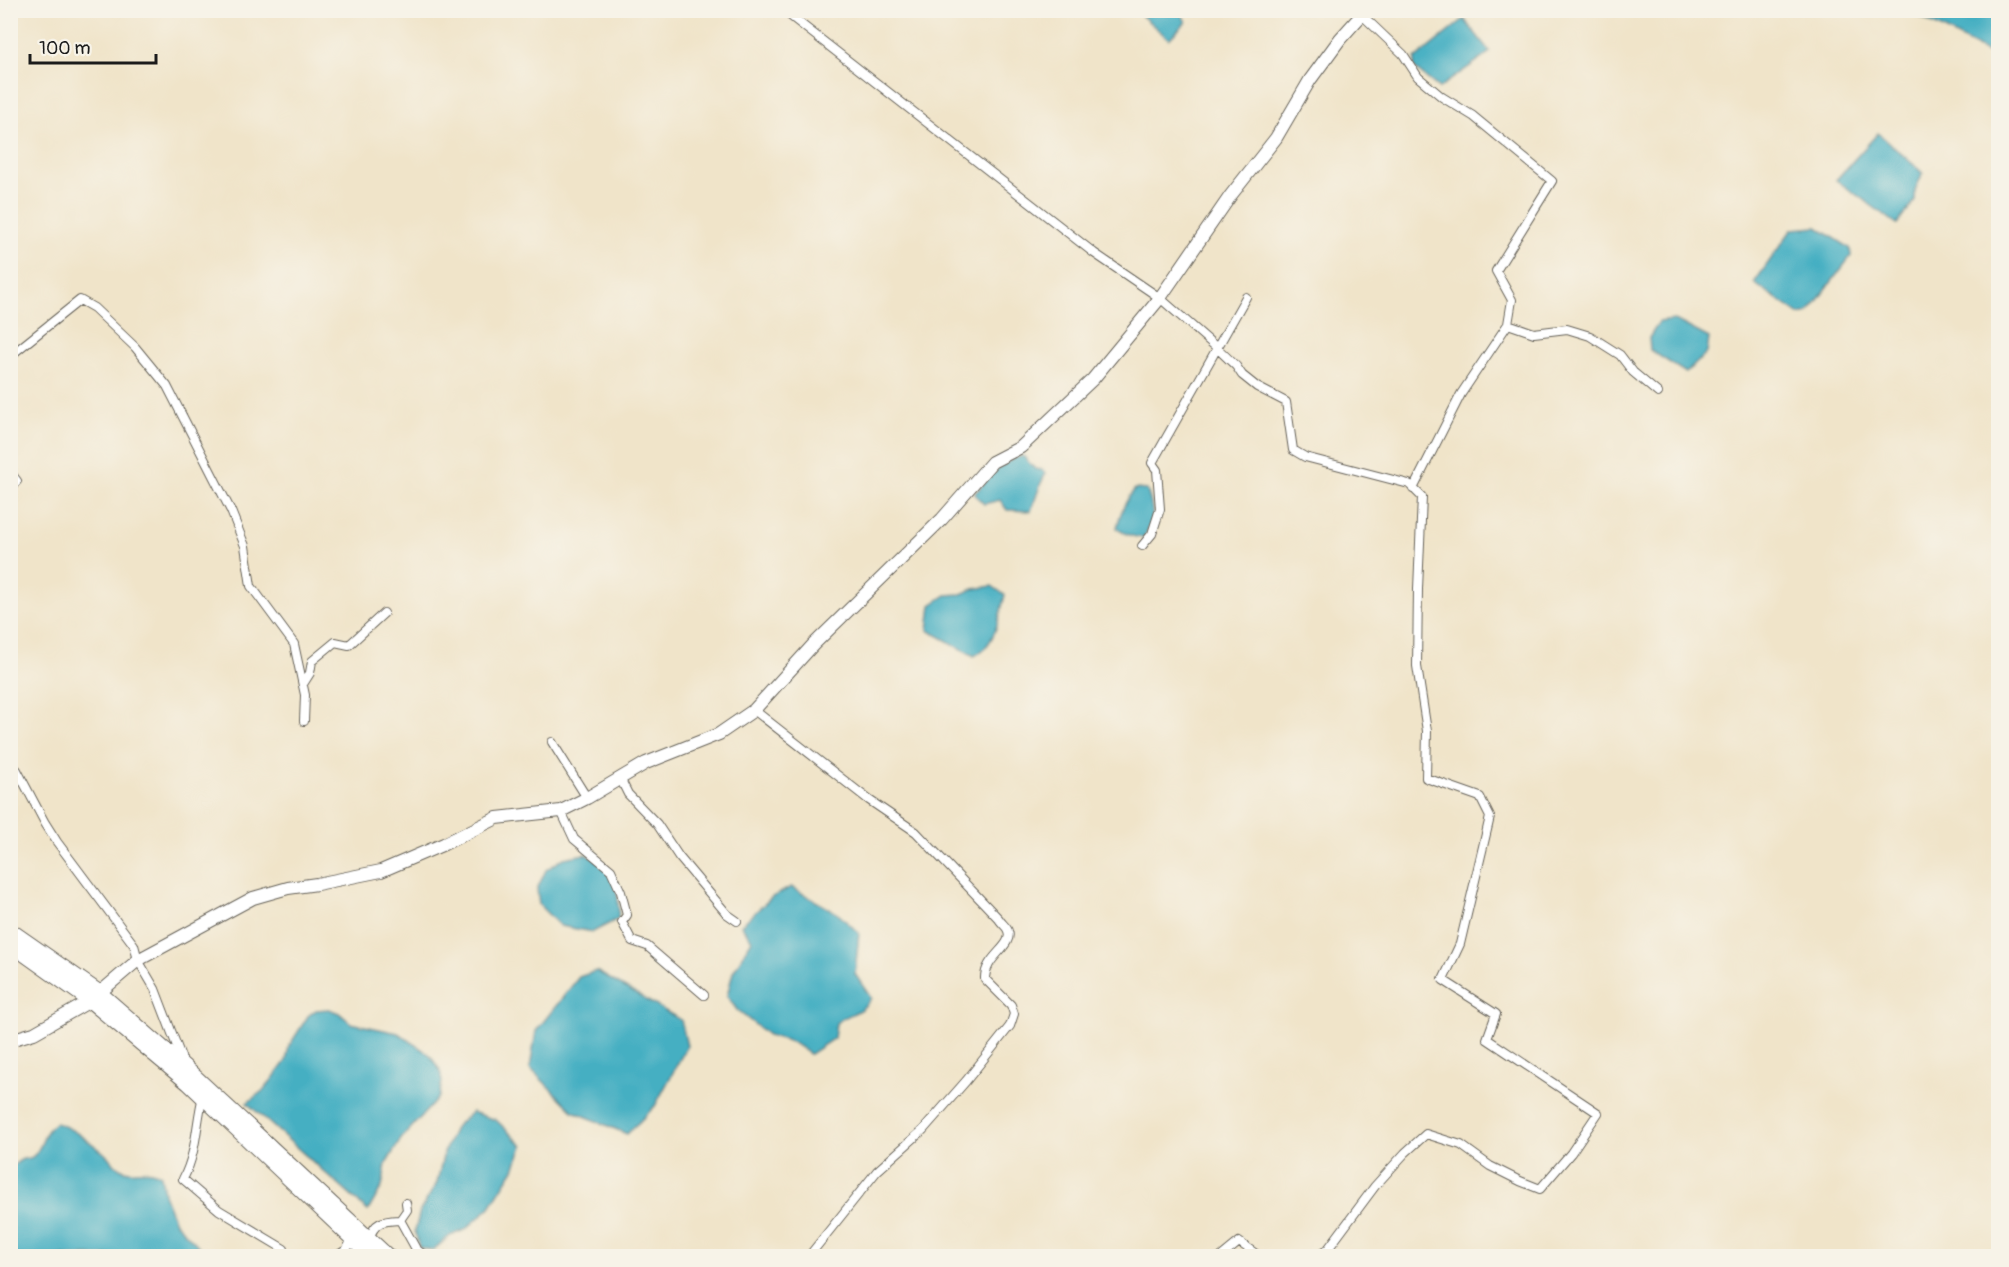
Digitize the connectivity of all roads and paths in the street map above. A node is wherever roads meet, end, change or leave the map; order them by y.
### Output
1 (783, 10) edge
2 (1364, 13) edge
3 (1160, 297) junction
4 (1246, 297) dead end
5 (1509, 324) junction
6 (1216, 347) junction
7 (10, 356) edge
8 (1658, 393) dead end
9 (10, 472) edge
10 (10, 488) edge
11 (1413, 489) junction
12 (1142, 546) dead end
13 (384, 613) dead end
14 (303, 684) junction
15 (754, 710) junction
16 (304, 721) dead end
17 (552, 742) dead end
18 (10, 763) edge
19 (621, 778) junction
20 (587, 798) junction
21 (561, 811) junction
22 (737, 921) dead end
23 (10, 930) edge
24 (10, 944) edge
25 (138, 960) junction
26 (704, 995) dead end
27 (94, 996) junction
28 (10, 1040) edge
29 (186, 1067) junction
30 (205, 1092) junction
31 (406, 1203) dead end
32 (400, 1220) junction
33 (369, 1239) junction
34 (352, 1240) junction
35 (284, 1257) edge
36 (337, 1257) edge
37 (369, 1257) edge
38 (388, 1257) edge
39 (425, 1257) edge
40 (809, 1257) edge
41 (1222, 1257) edge
42 (1259, 1257) edge
43 (1318, 1257) edge

1 - 3 street
2 - 3 main road
2 - 5 street
3 - 6 street
3 - 15 main road
4 - 6 street
5 - 8 street
5 - 11 street
6 - 11 street
6 - 12 street
7 - 14 street
9 - 10 street
11 - 43 street
13 - 14 street
14 - 16 street
15 - 19 main road
15 - 40 street
17 - 20 street
18 - 25 street
19 - 20 main road
19 - 22 street
20 - 21 main road
21 - 25 main road
21 - 26 street
23 - 27 main road
24 - 27 main road
25 - 27 main road
25 - 29 street
27 - 28 main road
27 - 29 main road
27 - 30 main road
29 - 30 main road
30 - 33 main road
30 - 34 main road
30 - 35 street
31 - 32 street
32 - 33 street
32 - 39 street
33 - 38 main road
34 - 36 street
34 - 37 main road
41 - 42 street

